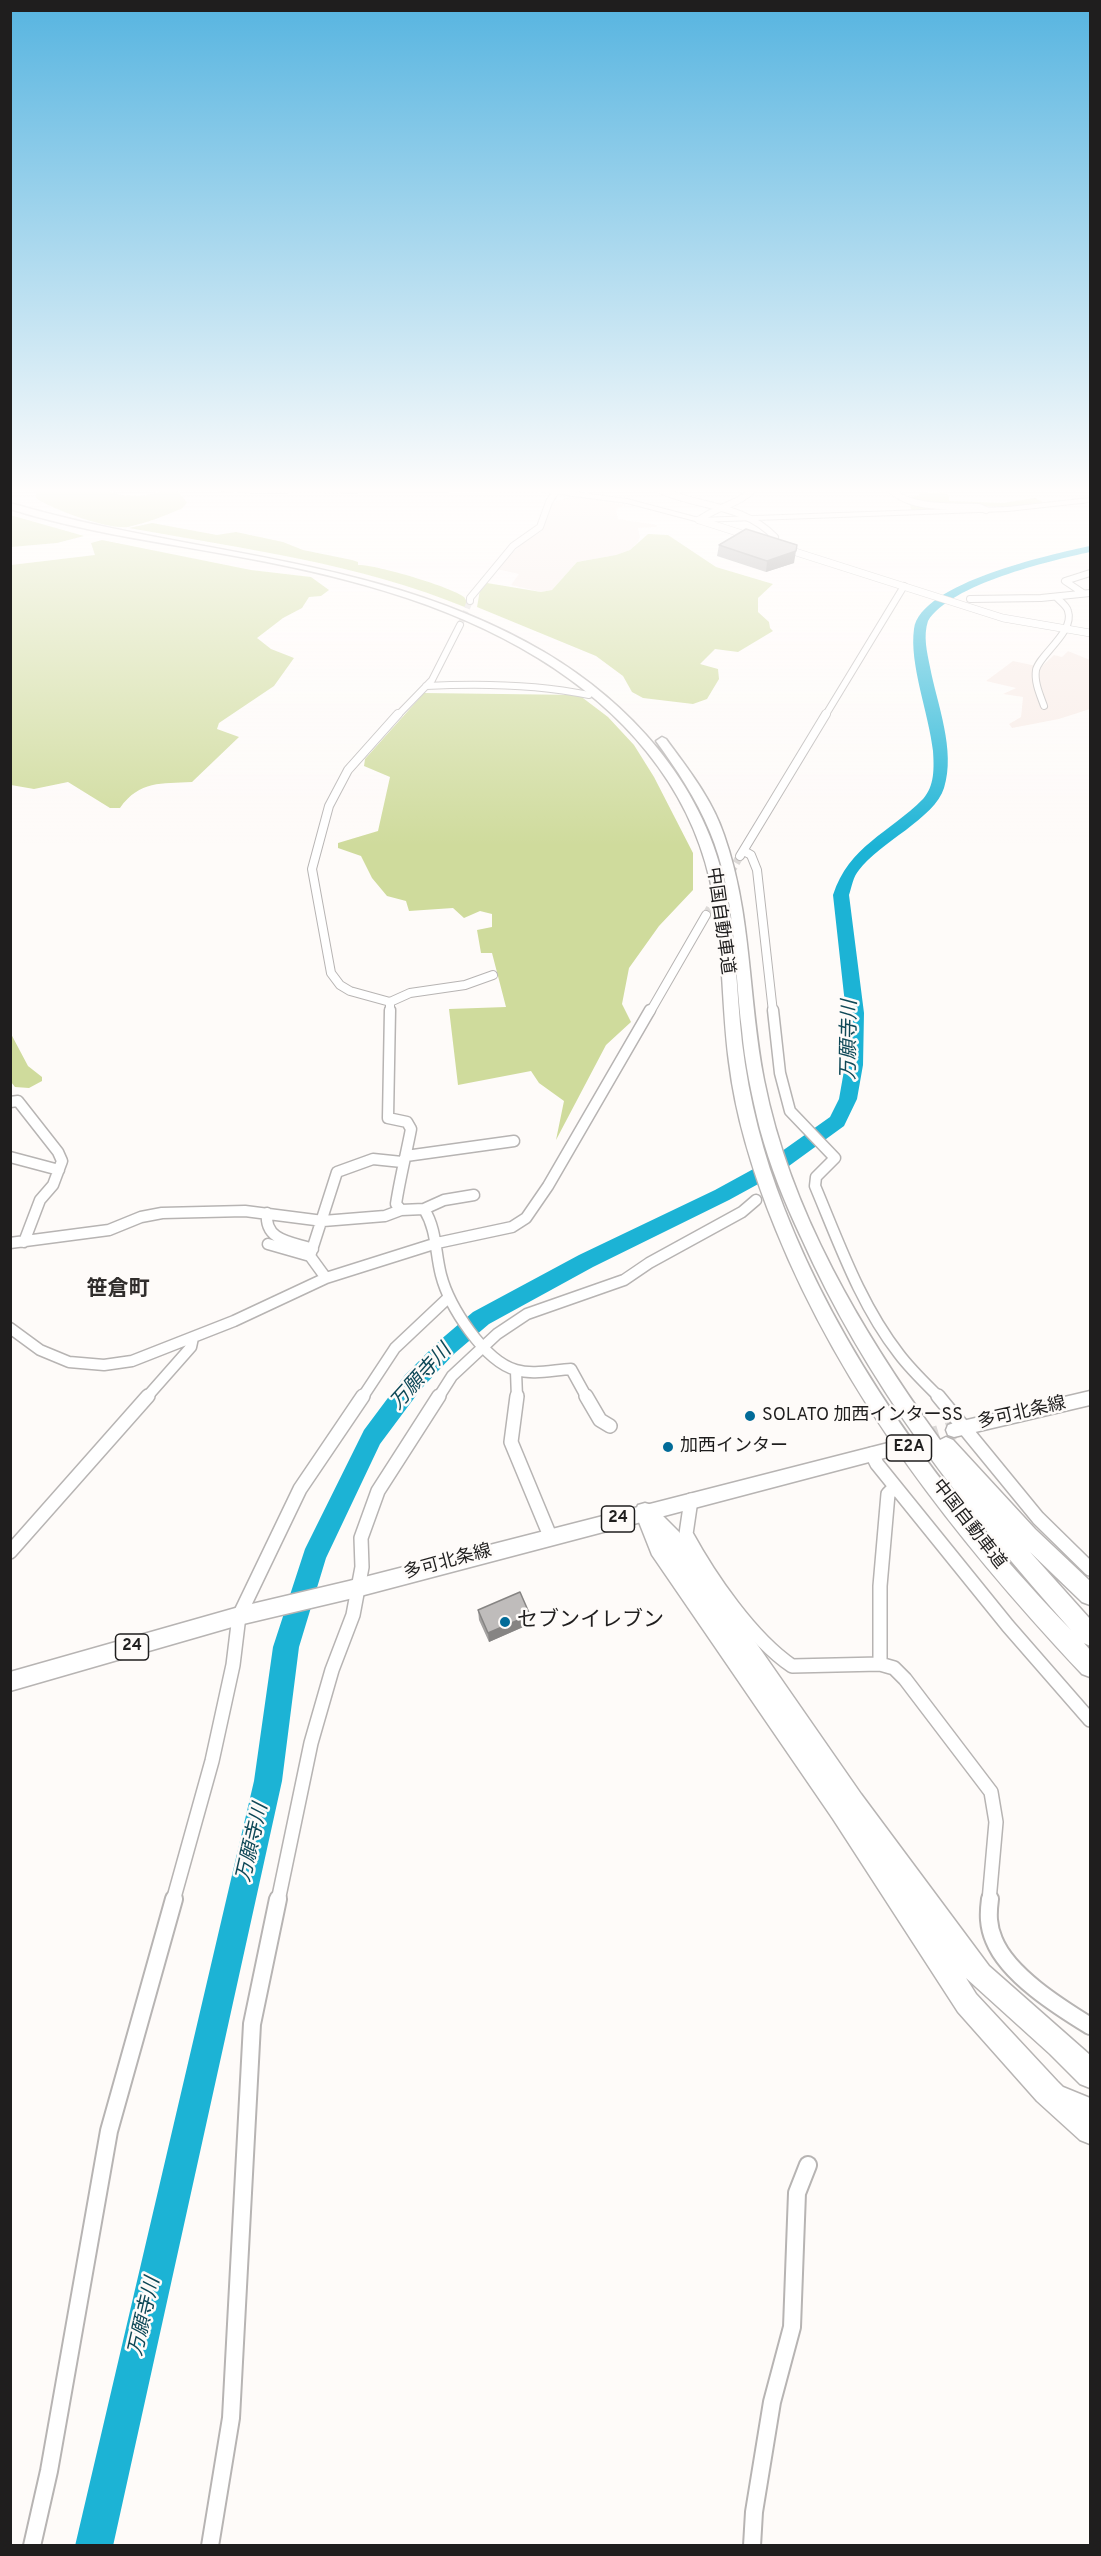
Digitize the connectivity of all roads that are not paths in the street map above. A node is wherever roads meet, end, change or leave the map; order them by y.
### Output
1 (437, 607) edge
2 (454, 607) edge
3 (890, 607) edge
4 (969, 607) edge
5 (1066, 607) edge
6 (460, 625) tunnel mouth
7 (1064, 629) junction
8 (1090, 633) edge
9 (426, 686) junction
10 (589, 695) dead end
11 (1044, 706) dead end
12 (706, 915) tunnel mouth
13 (493, 975) dead end
14 (390, 1002) junction
15 (10, 1102) edge
16 (514, 1141) dead end
17 (10, 1157) edge
18 (404, 1159) junction
19 (59, 1170) junction
20 (474, 1195) dead end
21 (772, 1195) junction
22 (424, 1209) junction
23 (401, 1210) junction
24 (267, 1213) junction
25 (323, 1221) junction
26 (24, 1242) junction
27 (10, 1243) edge
28 (437, 1243) junction
29 (268, 1244) dead end
30 (311, 1252) junction
31 (326, 1278) junction
32 (838, 1300) junction
33 (451, 1301) junction
34 (10, 1328) edge
35 (193, 1338) junction
36 (481, 1344) junction
37 (516, 1371) junction
38 (1090, 1398) edge
39 (610, 1426) dead end
40 (960, 1428) junction
41 (880, 1452) joint
42 (895, 1486) junction
43 (691, 1500) junction
44 (645, 1512) junction
45 (550, 1536) junction
46 (10, 1552) edge
47 (1090, 1569) edge
48 (354, 1589) junction
49 (1090, 1595) edge
50 (246, 1615) junction
51 (1090, 1635) edge
52 (880, 1664) junction
53 (1090, 1666) edge
54 (10, 1682) edge
55 (1090, 1720) edge
56 (1090, 2026) edge
57 (1060, 2044) junction
58 (1090, 2058) edge
59 (1090, 2074) edge
60 (1047, 2091) junction
61 (1090, 2112) edge
62 (1090, 2130) edge
63 (808, 2165) dead end
64 (32, 2546) edge
65 (210, 2546) edge
66 (752, 2546) edge

1 - 21 highway, 中国自動車道 / E2A
2 - 21 highway, 中国自動車道 / E2A
3 - 40 street
4 - 7 street
5 - 7 street
6 - 9 street
7 - 8 street
7 - 11 street
9 - 10 street
9 - 14 street
12 - 28 street
13 - 14 street
14 - 18 street
15 - 19 street
16 - 18 street
17 - 19 street
18 - 23 street
18 - 25 street
19 - 26 street
20 - 22 street
21 - 32 highway, 中国自動車道 / E2A
21 - 36 street
21 - 53 highway, 中国自動車道 / E2A
22 - 23 street
22 - 28 street
23 - 25 street
24 - 25 street
24 - 26 street
24 - 30 street
25 - 30 street
26 - 27 street
28 - 31 street
28 - 33 street
29 - 30 street
30 - 31 street
31 - 35 street
32 - 49 highway
32 - 51 highway, 中国自動車道 / E2A
33 - 36 street
33 - 50 street
34 - 35 street
35 - 46 street
36 - 37 street
36 - 48 street
37 - 39 street
37 - 45 street
38 - 40 main road, 多可北条線
40 - 47 street
41 - 42 street
41 - 43 main road, 多可北条線 / 24
42 - 52 street
42 - 55 street
43 - 44 main road, 多可北条線 / 24
43 - 52 street
44 - 45 main road, 多可北条線 / 24
44 - 57 highway
44 - 60 highway
45 - 48 main road, 多可北条線 / 24
48 - 50 main road, 多可北条線 / 24
48 - 65 street
50 - 54 main road, 多可北条線 / 24
50 - 64 street
52 - 56 street
57 - 58 highway
57 - 59 highway
60 - 61 highway
60 - 62 highway
63 - 66 street

